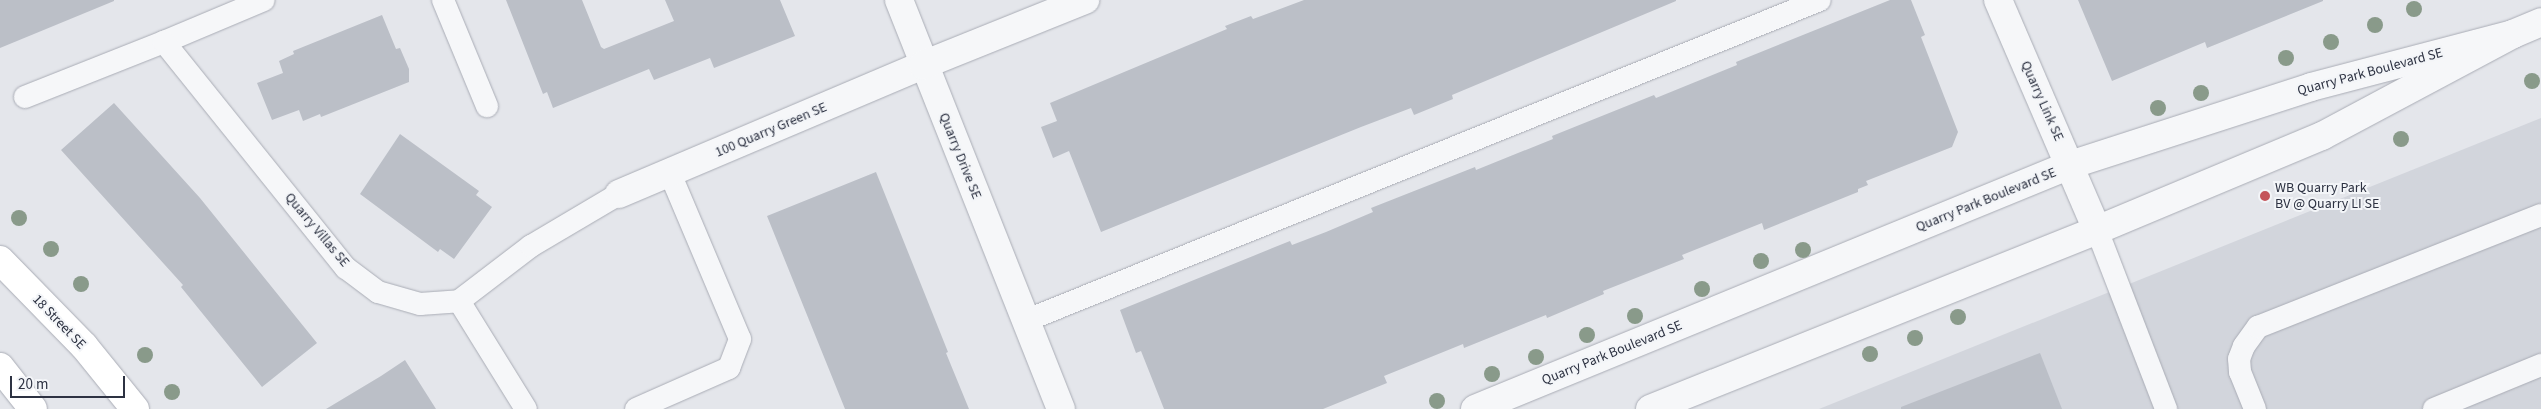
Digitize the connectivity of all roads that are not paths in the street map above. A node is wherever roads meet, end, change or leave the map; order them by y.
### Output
1 (264, 0) edge
2 (443, 0) edge
3 (899, 0) edge
4 (1085, 0) edge
5 (1820, 0) edge
6 (1998, 0) edge
7 (2541, 22) edge
8 (2512, 34) junction
9 (164, 42) junction
10 (923, 65) junction
11 (25, 97) dead end
12 (486, 106) dead end
13 (2070, 165) junction
14 (670, 173) junction
15 (620, 194) joint
16 (2541, 215) edge
17 (2097, 230) junction
18 (0, 260) edge
19 (459, 301) junction
20 (1025, 321) junction
21 (2541, 365) edge
22 (0, 367) edge
23 (33, 409) edge
24 (135, 409) edge
25 (526, 409) edge
26 (636, 409) edge
27 (1060, 409) edge
28 (1475, 409) edge
29 (1650, 409) edge
30 (2166, 409) edge
31 (2255, 409) edge
32 (2434, 409) edge

1 - 9 lane
2 - 12 lane
3 - 10 street, Quarry Drive SE
4 - 10 street
5 - 20 lane
6 - 13 street, Quarry Link SE
7 - 8 street, Quarry Park Boulevard SE
8 - 13 street, Quarry Park Boulevard SE
8 - 17 street, Quarry Park Boulevard SE
9 - 11 lane
9 - 19 lane, Quarry Villas SE
10 - 14 street, 100 Quarry Green SE
10 - 20 street, Quarry Drive SE
13 - 17 street, Quarry Link SE
13 - 28 street, Quarry Park Boulevard SE
14 - 15 street, 100 Quarry Green SE
14 - 26 lane
15 - 19 lane
16 - 31 lane
17 - 29 street, Quarry Park Boulevard SE
17 - 30 lane
18 - 24 main road, 18 Street SE
19 - 25 lane
20 - 27 street, Quarry Drive SE
21 - 32 lane
22 - 23 main road

